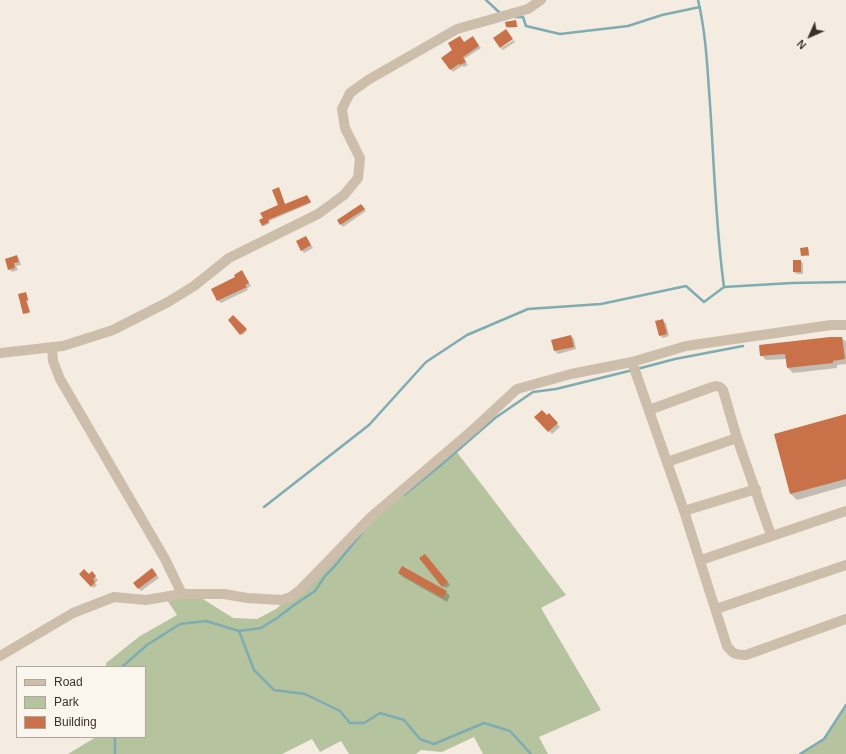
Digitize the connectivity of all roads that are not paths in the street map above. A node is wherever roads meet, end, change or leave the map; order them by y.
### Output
1 (541, 0) edge
2 (846, 325) edge
3 (52, 347) junction
4 (0, 353) edge
5 (632, 363) junction
6 (649, 410) junction
7 (737, 438) junction
8 (667, 462) junction
9 (756, 488) junction
10 (684, 511) junction
11 (846, 511) edge
12 (771, 535) junction
13 (701, 560) junction
14 (846, 565) edge
15 (182, 594) junction
16 (716, 609) junction
17 (846, 619) edge
18 (0, 656) edge

1 - 3 street
2 - 5 street
3 - 4 street
3 - 15 street
5 - 6 street
5 - 15 street
6 - 7 street
6 - 8 street
7 - 8 street
7 - 9 street
8 - 10 street
9 - 10 street
9 - 12 street
10 - 13 street
11 - 12 street
12 - 13 street
13 - 16 street
14 - 16 street
15 - 18 street
16 - 17 street

